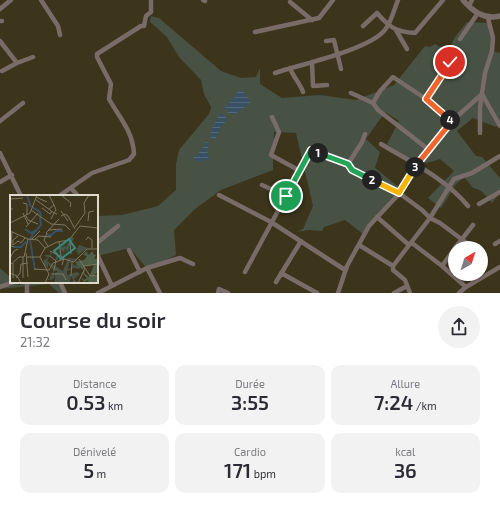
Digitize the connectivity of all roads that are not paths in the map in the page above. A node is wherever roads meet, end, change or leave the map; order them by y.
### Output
1 (11, 0) edge
2 (41, 0) edge
3 (151, 0) edge
4 (333, 0) edge
5 (398, 0) edge
6 (443, 0) edge
7 (463, 0) edge
8 (290, 2) dead end
9 (470, 3) edge
10 (0, 9) edge
11 (478, 13) junction
12 (500, 16) edge
13 (488, 18) junction
14 (312, 20) junction
15 (363, 26) dead end
16 (388, 26) junction
17 (396, 30) junction
18 (255, 32) dead end
19 (60, 35) dead end
20 (460, 39) dead end
21 (326, 40) dead end
22 (0, 41) edge
23 (407, 49) dead end
24 (339, 54) junction
25 (33, 57) dead end
26 (312, 62) junction
27 (450, 62) dead end
28 (17, 63) junction
29 (290, 68) junction
30 (341, 69) dead end
31 (2, 71) dead end
32 (275, 73) dead end
33 (327, 85) dead end
34 (303, 92) dead end
35 (351, 93) dead end
36 (482, 94) junction
37 (426, 99) junction
38 (23, 103) dead end
39 (373, 103) junction
40 (272, 117) dead end
41 (498, 119) edge
42 (0, 121) edge
43 (452, 121) junction
44 (500, 126) edge
45 (365, 134) dead end
46 (480, 134) dead end
47 (382, 144) dead end
48 (429, 150) junction
49 (0, 153) edge
50 (500, 156) edge
51 (1, 157) edge
52 (348, 164) junction
53 (417, 165) junction
54 (300, 171) junction
55 (12, 175) junction
56 (0, 182) edge
57 (262, 185) dead end
58 (448, 187) junction
59 (71, 188) junction
60 (500, 192) edge
61 (399, 193) junction
62 (21, 195) edge
63 (61, 195) edge
64 (77, 195) edge
65 (219, 195) dead end
66 (286, 196) junction
67 (479, 204) dead end
68 (468, 206) dead end
69 (377, 217) junction
70 (430, 218) junction
71 (271, 222) junction
72 (473, 225) dead end
73 (118, 226) dead end
74 (462, 239) junction
75 (302, 241) junction
76 (464, 241) edge
77 (500, 241) edge
78 (98, 242) edge
79 (410, 244) junction
80 (495, 244) dead end
81 (358, 245) junction
82 (129, 250) dead end
83 (98, 256) edge
84 (448, 258) edge
85 (193, 264) dead end
86 (393, 266) junction
87 (442, 266) junction
88 (500, 267) edge
89 (148, 268) junction
90 (345, 270) junction
91 (140, 272) junction
92 (245, 272) dead end
93 (281, 273) junction
94 (276, 282) dead end
95 (11, 283) edge
96 (60, 283) edge
97 (112, 286) junction
98 (407, 286) junction
99 (0, 287) edge
100 (466, 287) junction
101 (65, 293) edge
102 (98, 293) edge
103 (160, 293) edge
104 (218, 293) edge
105 (228, 293) edge
106 (317, 293) edge
107 (338, 293) edge
108 (394, 293) edge
109 (410, 293) edge
110 (459, 293) edge

1 - 10 street
2 - 19 street
3 - 59 street
4 - 14 street
5 - 16 street
6 - 17 street
7 - 9 street
8 - 14 street
9 - 11 street
11 - 13 street
11 - 20 street
12 - 13 street
13 - 36 street
14 - 18 street
15 - 16 street
16 - 17 street
16 - 24 street
17 - 23 street
21 - 24 street
22 - 28 street
24 - 26 street
24 - 30 street
25 - 28 street
26 - 29 street
26 - 33 street
27 - 37 street
28 - 31 street
29 - 32 street
29 - 34 street
35 - 39 street
36 - 41 street
36 - 43 street
36 - 46 street
37 - 39 street
37 - 43 street
38 - 42 street
39 - 48 street
40 - 54 street
41 - 44 street
43 - 48 street
45 - 52 street
47 - 53 street
48 - 53 street
49 - 51 street
50 - 58 street
51 - 55 street
52 - 54 street
52 - 61 street
53 - 58 street
53 - 61 street
54 - 66 street
55 - 56 street
55 - 62 street
57 - 66 street
58 - 68 street
58 - 70 street
59 - 63 street
59 - 64 street
60 - 67 street
61 - 69 street
61 - 70 street
65 - 71 street
66 - 71 street
69 - 79 street
69 - 81 street
70 - 74 street
70 - 79 street
71 - 75 street
71 - 92 street
72 - 74 street
73 - 78 street
74 - 76 street
75 - 90 street
75 - 93 street
77 - 80 street
79 - 86 street
79 - 87 street
81 - 86 street
81 - 90 street
82 - 91 street
83 - 97 street
84 - 87 street
85 - 89 street
86 - 98 street
87 - 100 street
88 - 100 street
89 - 91 street
89 - 103 street
90 - 107 street
91 - 97 street
93 - 94 street
93 - 106 street
95 - 99 street
96 - 101 street
97 - 102 street
98 - 108 street
98 - 109 street
100 - 110 street
104 - 105 street

